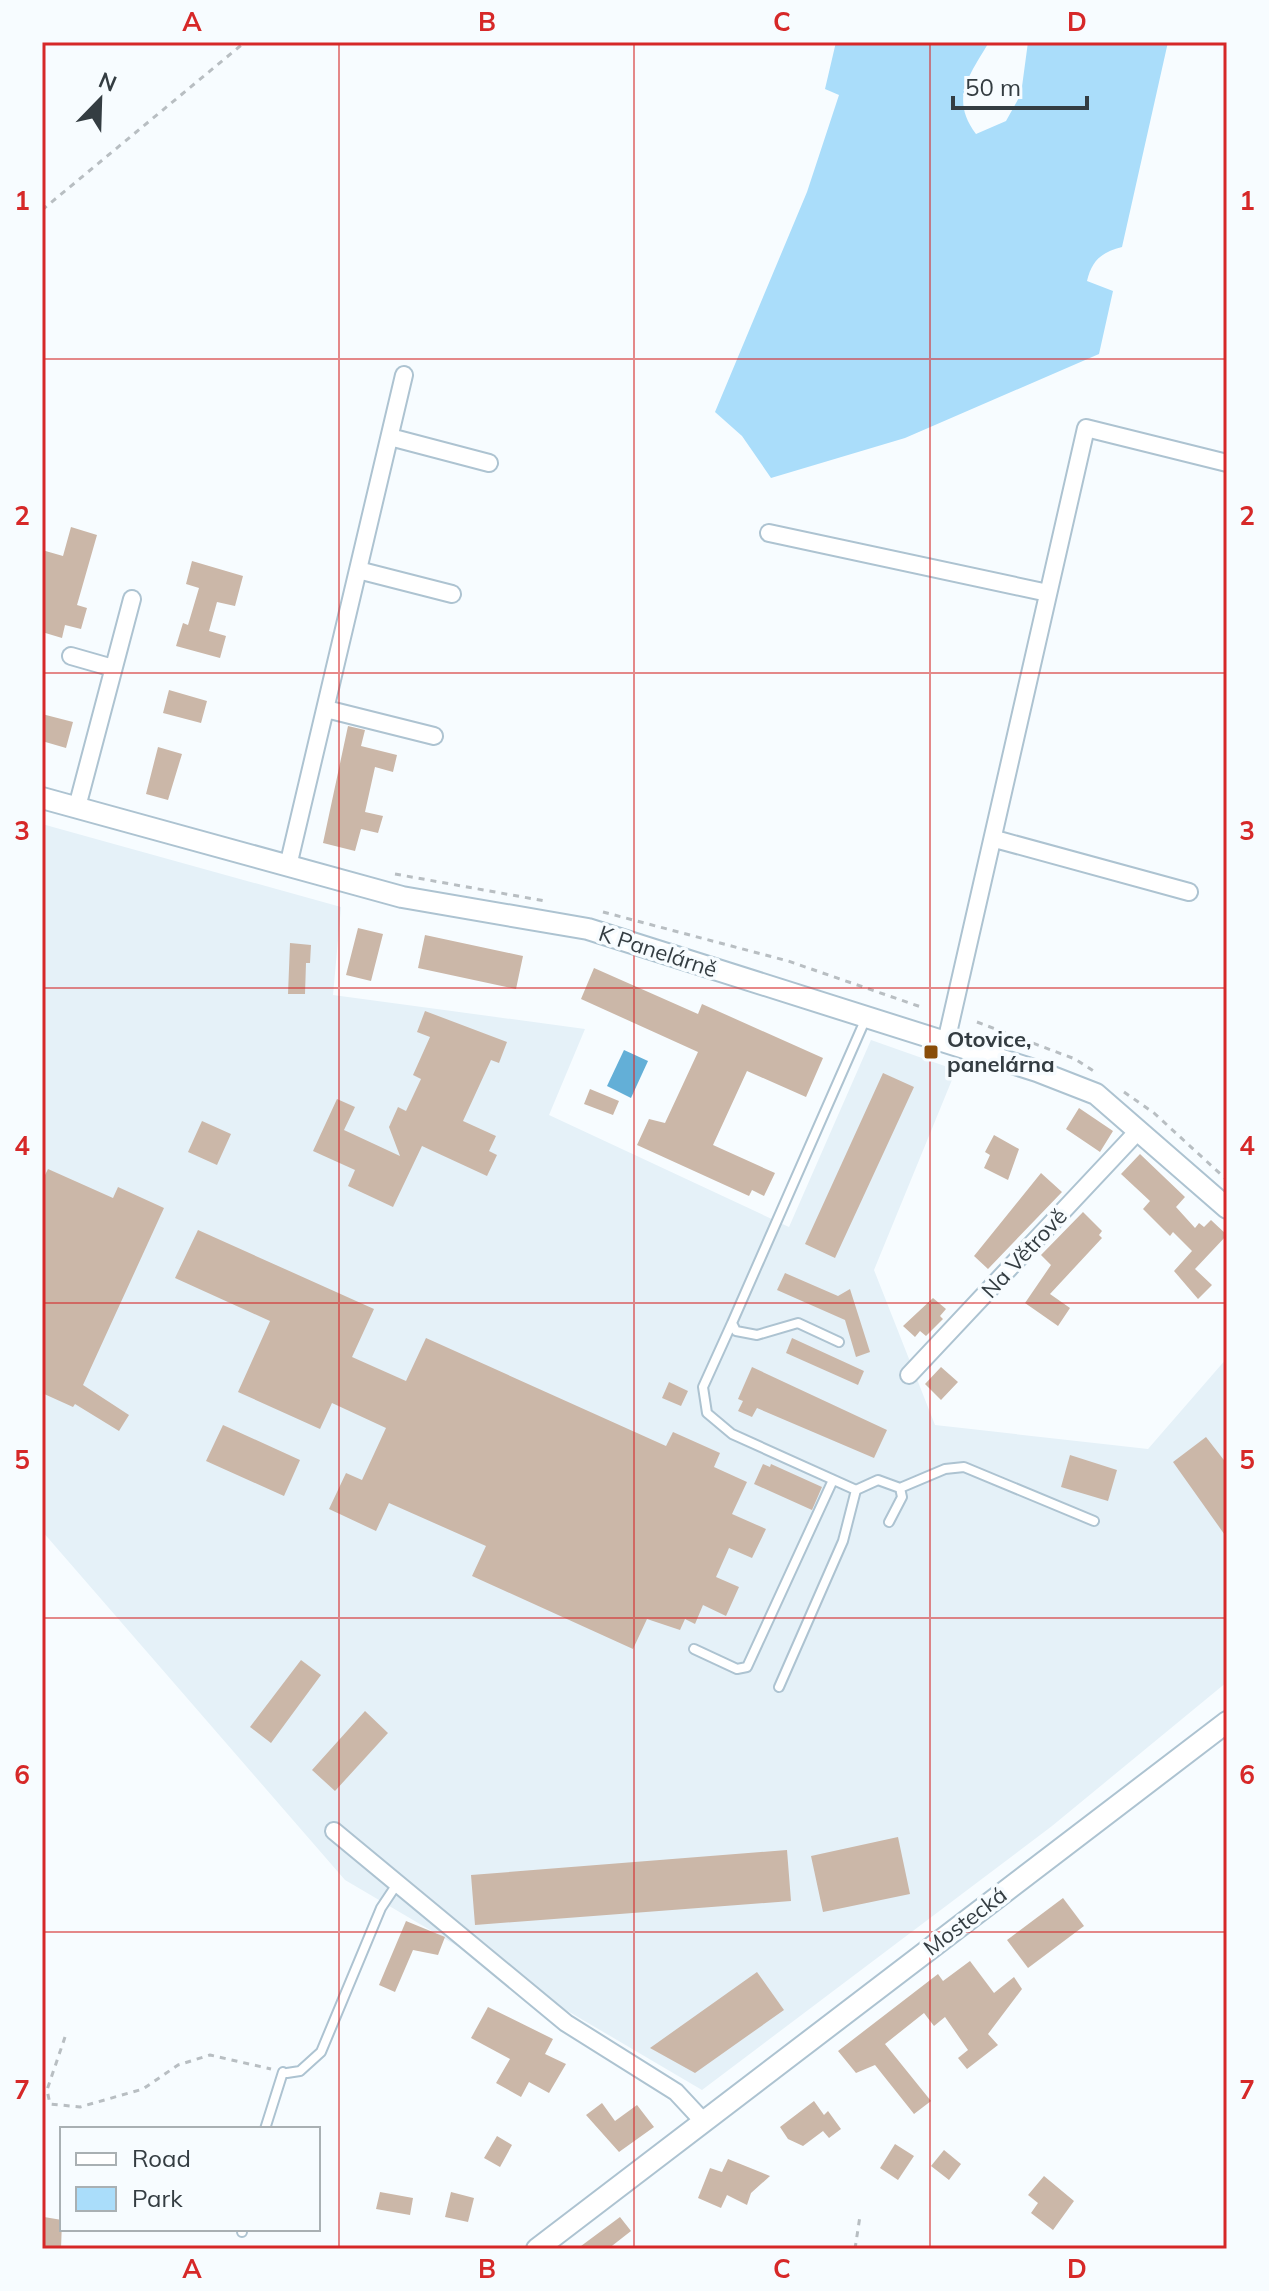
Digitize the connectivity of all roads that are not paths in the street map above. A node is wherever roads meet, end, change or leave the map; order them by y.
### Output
1 (404, 375) dead end
2 (390, 437) junction
3 (489, 463) dead end
4 (1227, 463) edge
5 (769, 533) dead end
6 (358, 570) junction
7 (1048, 593) junction
8 (452, 594) dead end
9 (132, 599) dead end
10 (71, 656) dead end
11 (113, 668) junction
12 (326, 709) junction
13 (434, 736) dead end
14 (42, 798) edge
15 (77, 807) junction
16 (995, 839) junction
17 (288, 866) junction
18 (1189, 892) dead end
19 (866, 1017) junction
20 (946, 1042) junction
21 (1138, 1131) junction
22 (1227, 1208) edge
23 (732, 1323) junction
24 (839, 1342) dead end
25 (909, 1375) dead end
26 (833, 1480) junction
27 (900, 1488) junction
28 (856, 1490) junction
29 (1094, 1521) dead end
30 (889, 1522) dead end
31 (694, 1649) dead end
32 (779, 1687) dead end
33 (1227, 1722) edge
34 (334, 1831) dead end
35 (397, 1884) junction
36 (703, 2121) junction
37 (266, 2127) edge
38 (537, 2249) edge

1 - 2 street
2 - 3 street
2 - 6 street
4 - 7 street
5 - 7 street
6 - 8 street
6 - 12 street
7 - 16 street
9 - 11 street
10 - 11 street
11 - 15 street
12 - 13 street
12 - 17 street
14 - 15 street, K Panelárně
15 - 17 street, K Panelárně
16 - 18 street
16 - 20 street
17 - 19 street, K Panelárně
19 - 20 street, K Panelárně
19 - 23 lane
20 - 21 street, K Panelárně
21 - 22 street, K Panelárně
21 - 25 street, Na Větrově
23 - 24 lane
23 - 26 lane
26 - 28 lane
26 - 31 lane
27 - 28 lane
27 - 29 lane
27 - 30 lane
28 - 32 lane
33 - 36 street, Mostecká
34 - 35 street
35 - 36 street
35 - 37 lane
36 - 38 street, Mostecká

